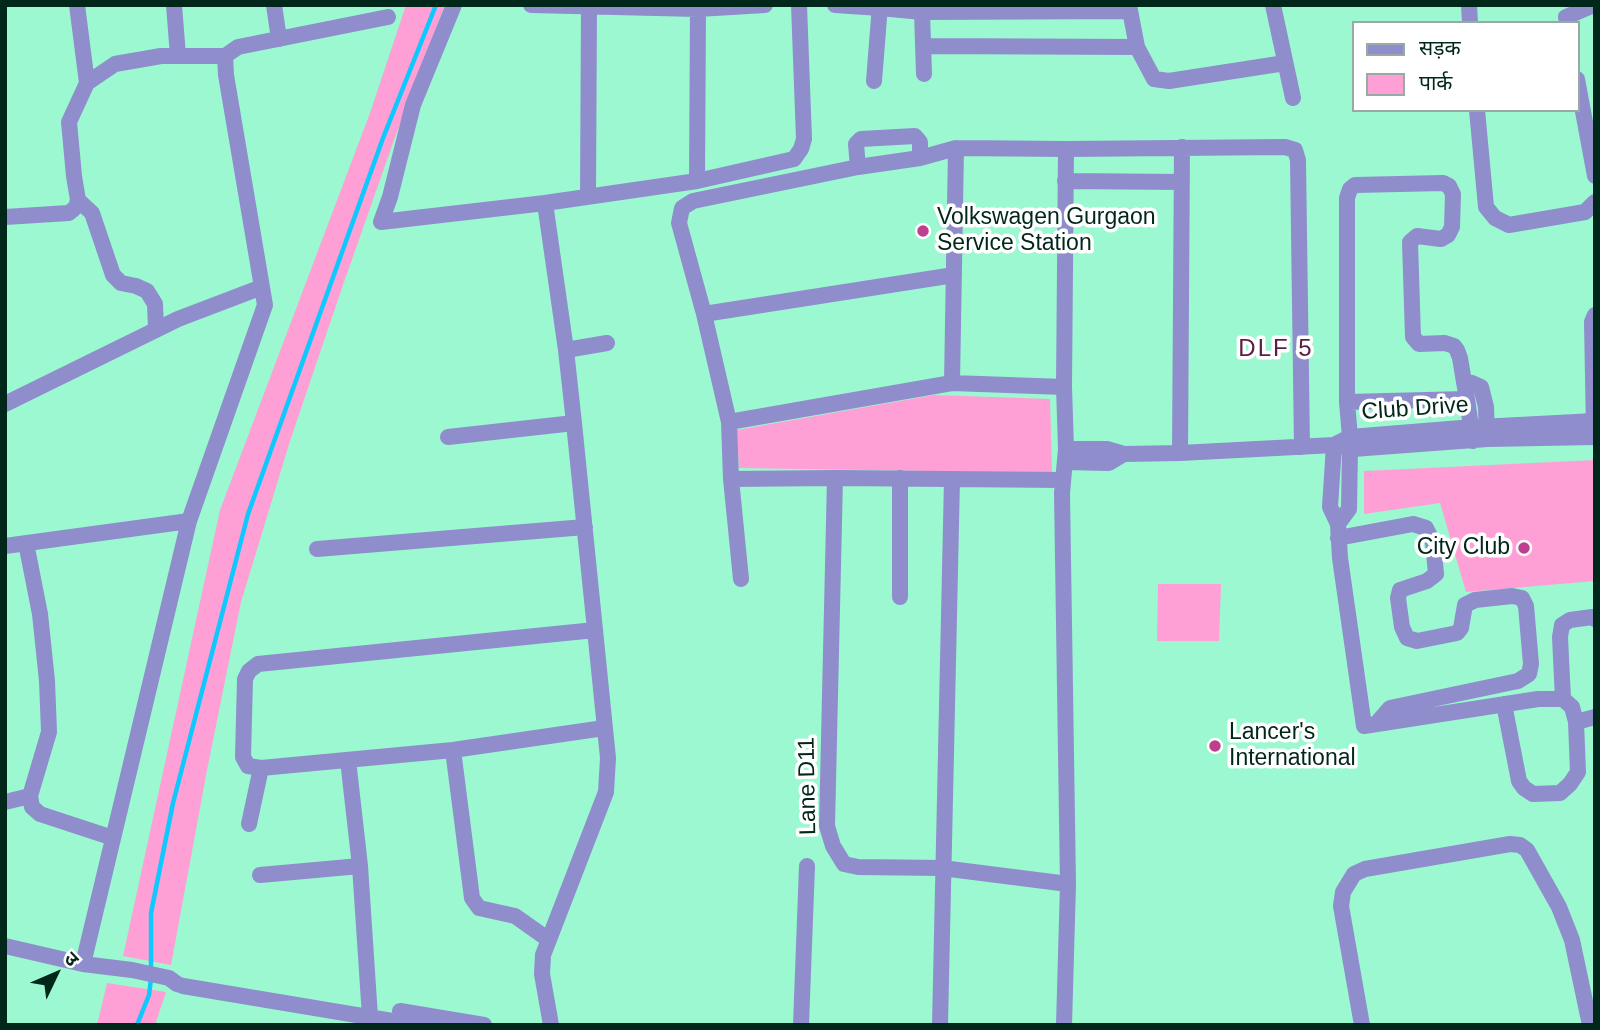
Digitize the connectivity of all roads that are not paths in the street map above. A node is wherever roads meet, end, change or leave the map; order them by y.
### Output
1 (77, 5) edge
2 (174, 5) edge
3 (274, 5) edge
4 (454, 5) edge
5 (531, 5) edge
6 (765, 5) edge
7 (799, 5) edge
8 (835, 5) edge
9 (1273, 5) edge
10 (1594, 5) edge
11 (880, 6) edge
12 (589, 8) junction
13 (1129, 8) edge
14 (698, 9) junction
15 (922, 12) junction
16 (1566, 15) edge
17 (388, 17) dead end
18 (279, 38) junction
19 (923, 46) junction
20 (1137, 47) junction
21 (225, 55) junction
22 (178, 56) junction
23 (1285, 63) junction
24 (924, 74) dead end
25 (874, 81) dead end
26 (87, 83) junction
27 (1579, 90) edge
28 (1293, 98) dead end
29 (1478, 112) edge
30 (1182, 147) junction
31 (956, 148) junction
32 (1066, 149) junction
33 (920, 158) junction
34 (858, 167) junction
35 (1595, 176) edge
36 (697, 181) junction
37 (1065, 181) junction
38 (1182, 182) junction
39 (588, 196) junction
40 (78, 200) junction
41 (1595, 202) edge
42 (545, 203) junction
43 (5, 217) edge
44 (954, 275) junction
45 (262, 287) junction
46 (704, 314) junction
47 (1595, 315) edge
48 (156, 329) junction
49 (607, 342) dead end
50 (566, 350) junction
51 (1464, 382) junction
52 (952, 383) junction
53 (1064, 387) junction
54 (1467, 399) junction
55 (1347, 402) junction
56 (5, 404) edge
57 (729, 422) junction
58 (574, 423) junction
59 (1594, 429) edge
60 (1480, 433) junction
61 (448, 437) dead end
62 (1345, 443) junction
63 (1302, 447) junction
64 (1180, 453) junction
65 (1066, 456) junction
66 (835, 478) junction
67 (900, 478) junction
68 (731, 479) junction
69 (952, 479) junction
70 (1063, 480) junction
71 (189, 521) junction
72 (585, 527) junction
73 (1338, 531) junction
74 (26, 543) junction
75 (5, 546) edge
76 (317, 549) dead end
77 (741, 579) dead end
78 (900, 597) dead end
79 (1595, 619) edge
80 (595, 630) junction
81 (1563, 699) junction
82 (1504, 704) junction
83 (1595, 717) edge
84 (1576, 722) junction
85 (1376, 724) junction
86 (604, 728) junction
87 (453, 750) junction
88 (348, 760) junction
89 (261, 768) junction
90 (30, 796) junction
91 (5, 802) edge
92 (249, 824) dead end
93 (113, 838) junction
94 (360, 866) junction
95 (807, 866) dead end
96 (943, 868) junction
97 (260, 875) dead end
98 (1068, 884) junction
99 (549, 940) junction
100 (5, 946) edge
101 (83, 964) junction
102 (370, 1012) junction
103 (480, 1024) edge
104 (416, 1025) edge
105 (551, 1025) edge
106 (801, 1025) edge
107 (940, 1025) edge
108 (1064, 1025) edge
109 (1362, 1025) edge
110 (1590, 1025) edge

1 - 26 street
2 - 22 street
3 - 18 street
4 - 42 street
5 - 12 street
6 - 14 street
7 - 36 street
8 - 11 street
9 - 23 street
10 - 16 street
11 - 15 street
11 - 25 street
12 - 14 street
12 - 39 street
13 - 15 street
13 - 20 street
14 - 36 street
15 - 19 street
17 - 18 street
18 - 21 street
19 - 20 street
19 - 24 street
20 - 23 street
21 - 22 street
21 - 45 street
22 - 26 street
23 - 28 street
26 - 40 street
27 - 35 street
29 - 41 street
30 - 32 street
30 - 38 street
30 - 63 street
31 - 32 street
31 - 33 street
31 - 44 street
32 - 37 street
33 - 34 street
33 - 34 street
34 - 46 street
36 - 39 street
37 - 38 street
37 - 53 street
38 - 64 street
39 - 42 street
40 - 43 street
40 - 48 street
42 - 50 street
44 - 46 street
44 - 52 street
45 - 48 street
45 - 71 street
46 - 57 street
47 - 59 street
48 - 56 street
49 - 50 street
50 - 58 street
51 - 54 street
51 - 55 street
51 - 60 street
52 - 53 street
52 - 57 street
53 - 65 street
54 - 55 street
54 - 60 street
55 - 62 street
57 - 68 street
58 - 61 street
58 - 72 street
59 - 60 street, Club Drive
60 - 62 street, Club Drive
62 - 63 street, Club Drive
62 - 73 street
63 - 64 street, Club Drive
64 - 65 street, Club Drive
65 - 70 street
66 - 67 street
66 - 68 street
66 - 96 street, Lane D11
67 - 69 street
67 - 78 street
68 - 77 street
69 - 70 street
69 - 96 street
70 - 98 street
71 - 74 street
71 - 93 street
72 - 76 street
72 - 80 street
73 - 85 street
73 - 85 street
74 - 75 street
74 - 90 street
79 - 81 street
80 - 86 street
80 - 89 street
81 - 82 street
81 - 84 street
82 - 84 street
82 - 85 street
83 - 84 street
86 - 87 street
86 - 99 street
87 - 88 street
87 - 99 street
88 - 89 street
88 - 94 street
89 - 92 street
90 - 91 street
90 - 93 street
93 - 101 street
94 - 97 street
94 - 102 street
95 - 106 street
96 - 98 street, Lane D11
96 - 107 street
98 - 108 street
99 - 105 street
100 - 101 street
101 - 102 street
102 - 103 street
102 - 104 street
109 - 110 street

